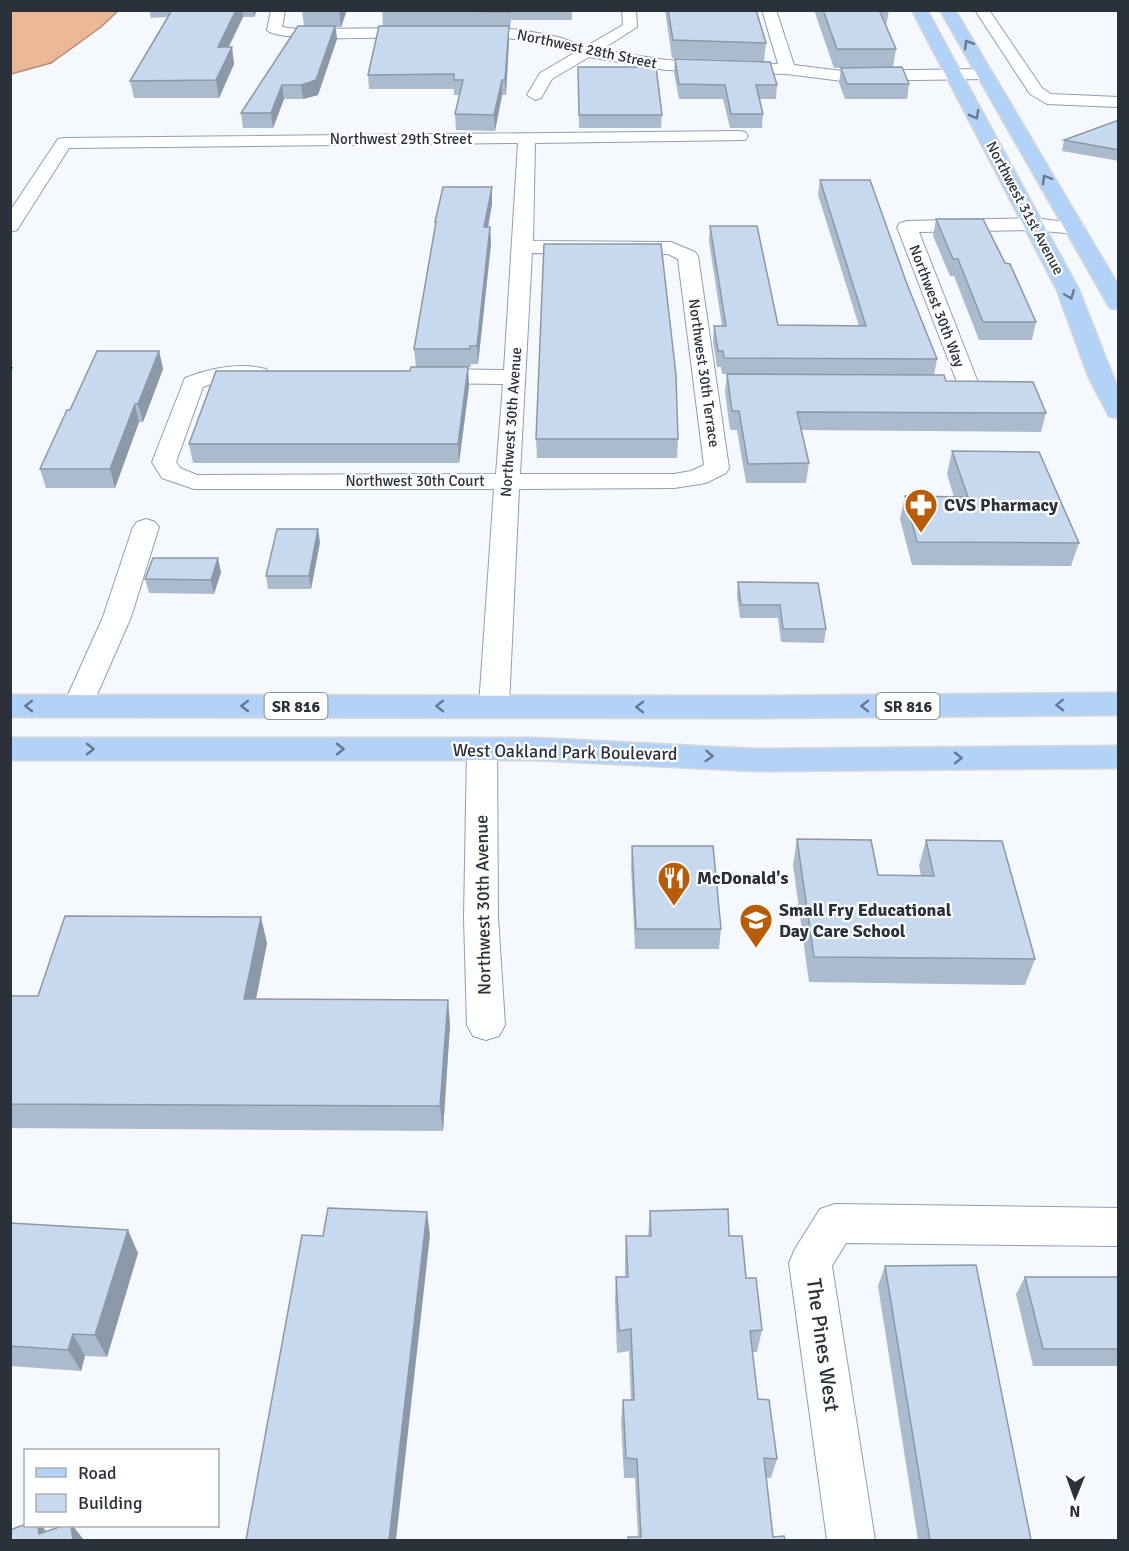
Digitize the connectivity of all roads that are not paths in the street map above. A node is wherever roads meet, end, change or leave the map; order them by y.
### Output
1 (278, 10) edge
2 (629, 10) edge
3 (769, 10) edge
4 (919, 10) edge
5 (947, 10) edge
6 (982, 10) edge
7 (584, 52) junction
8 (787, 69) junction
9 (952, 71) junction
10 (983, 71) junction
11 (534, 95) dead end
12 (1119, 102) edge
13 (739, 136) dead end
14 (527, 138) junction
15 (1034, 224) junction
16 (10, 226) edge
17 (1075, 228) junction
18 (524, 247) junction
19 (1119, 303) edge
20 (275, 374) edge
21 (405, 376) edge
22 (514, 377) junction
23 (704, 383) junction
24 (732, 383) edge
25 (945, 384) edge
26 (1119, 411) edge
27 (697, 478) joint
28 (507, 481) junction
29 (146, 528) dead end
30 (1119, 704) edge
31 (10, 706) edge
32 (78, 706) junction
33 (494, 706) junction
34 (582, 706) junction
35 (10, 749) edge
36 (420, 749) junction
37 (482, 749) junction
38 (1119, 757) edge
39 (486, 1025) dead end
40 (1119, 1227) edge
41 (851, 1540) edge

1 - 7 street, Northwest 28th Street
2 - 7 street
3 - 8 street
4 - 9 main road, Northwest 31st Avenue
10 -> 5 main road, Northwest 31st Avenue
6 - 12 street
7 - 8 street, Northwest 28th Street
7 - 11 street
8 - 9 street, Northwest 28th Street
9 - 10 street, Northwest 28th Street
9 -> 15 main road, Northwest 31st Avenue
17 -> 10 main road, Northwest 31st Avenue
13 - 14 street, Northwest 29th Street
14 - 16 street, Northwest 29th Street
14 - 18 street, Northwest 30th Avenue
15 - 17 street
15 - 25 street, Northwest 30th Way
15 -> 26 main road, Northwest 31st Avenue
17 - 19 main road, Northwest 31st Avenue
18 - 22 street, Northwest 30th Avenue
18 - 23 street, Northwest 30th Terrace
20 - 28 street, Northwest 30th Court
21 - 22 street
22 - 28 street, Northwest 30th Avenue
23 - 24 street
23 - 27 street, Northwest 30th Terrace
27 - 28 street, Northwest 30th Court
28 - 33 street, Northwest 30th Avenue
29 - 32 street
30 -> 34 main road, SR 816
32 -> 31 main road, SR 816
33 -> 32 main road, SR 816
33 - 34 main road, SR 816
33 - 36 main road
34 - 37 main road
35 -> 36 main road, West Oakland Park Boulevard
36 - 37 main road, West Oakland Park Boulevard
37 -> 38 main road, West Oakland Park Boulevard
37 - 39 street, Northwest 30th Avenue
40 - 41 street, The Pines West

